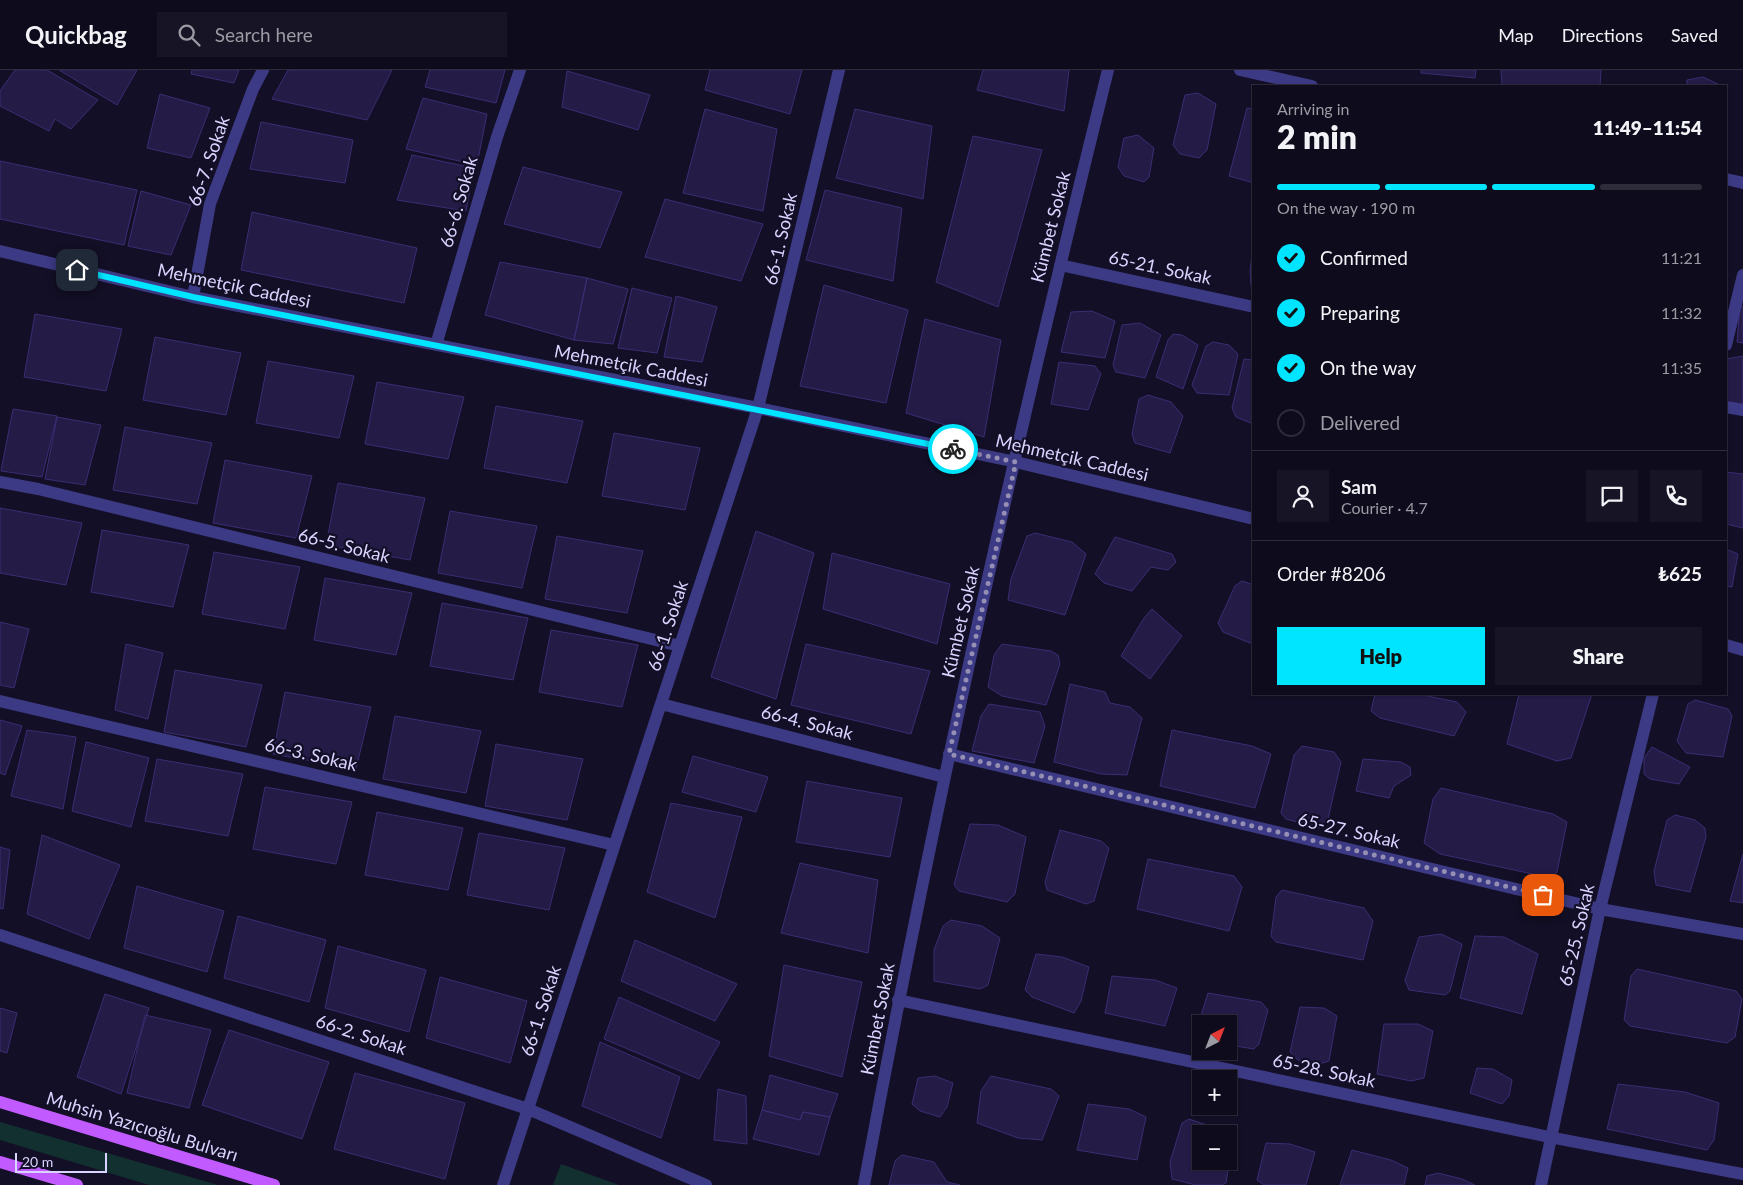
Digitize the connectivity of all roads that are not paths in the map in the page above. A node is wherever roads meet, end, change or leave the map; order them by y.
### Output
1 (263, 70) edge
2 (520, 70) edge
3 (839, 70) edge
4 (1108, 70) edge
5 (1240, 70) edge
6 (1308, 85) edge
7 (1727, 180) edge
8 (1743, 183) edge
9 (0, 252) edge
10 (1060, 264) junction
11 (1743, 275) edge
12 (193, 297) junction
13 (1252, 306) edge
14 (1727, 341) edge
15 (436, 345) junction
16 (758, 408) junction
17 (1727, 408) edge
18 (1743, 410) edge
19 (1016, 462) junction
20 (0, 482) edge
21 (1252, 519) edge
22 (1727, 645) edge
23 (680, 646) junction
24 (1743, 650) edge
25 (1652, 695) edge
26 (0, 701) edge
27 (661, 704) junction
28 (949, 754) junction
29 (944, 777) junction
30 (614, 845) junction
31 (1600, 909) junction
32 (1743, 934) edge
33 (0, 935) edge
34 (898, 1000) junction
35 (0, 1102) edge
36 (528, 1108) junction
37 (1549, 1137) junction
38 (0, 1162) edge
39 (1743, 1174) edge
40 (77, 1185) edge
41 (274, 1185) edge
42 (503, 1185) edge
43 (706, 1185) edge
44 (864, 1185) edge
45 (1541, 1185) edge

1 - 12 street, 66-7. Sokak
2 - 15 street, 66-6. Sokak
3 - 16 street, 66-1. Sokak
4 - 10 street, Kümbet Sokak
5 - 6 street
7 - 8 street
9 - 12 street, Mehmetçik Caddesi
10 - 13 street, 65-21. Sokak
10 - 19 street, Kümbet Sokak
11 - 14 street
12 - 15 street, Mehmetçik Caddesi
15 - 16 street, Mehmetçik Caddesi
16 - 19 street, Mehmetçik Caddesi
16 - 23 street, 66-1. Sokak
17 - 18 street
19 - 21 street, Mehmetçik Caddesi
19 - 28 street, Kümbet Sokak
20 - 23 street, 66-5. Sokak
22 - 24 street
23 - 27 street, 66-1. Sokak
25 - 31 street, 65-25. Sokak
26 - 30 street, 66-3. Sokak
27 - 29 street, 66-4. Sokak
27 - 30 street, 66-1. Sokak
28 - 29 street, Kümbet Sokak
28 - 31 street, 65-27. Sokak
29 - 34 street, Kümbet Sokak
30 - 36 street, 66-1. Sokak
31 - 32 street, 65-27. Sokak
31 - 37 street, 65-25. Sokak
33 - 36 street, 66-2. Sokak
34 - 37 street, 65-28. Sokak
34 - 44 street, Kümbet Sokak
35 - 41 main road, Muhsin Yazıcıoğlu Bulvarı
36 - 42 street, 66-1. Sokak
36 - 43 street, 66-2. Sokak
37 - 39 street, 65-28. Sokak
37 - 45 street, 65-25. Sokak
38 - 40 main road

